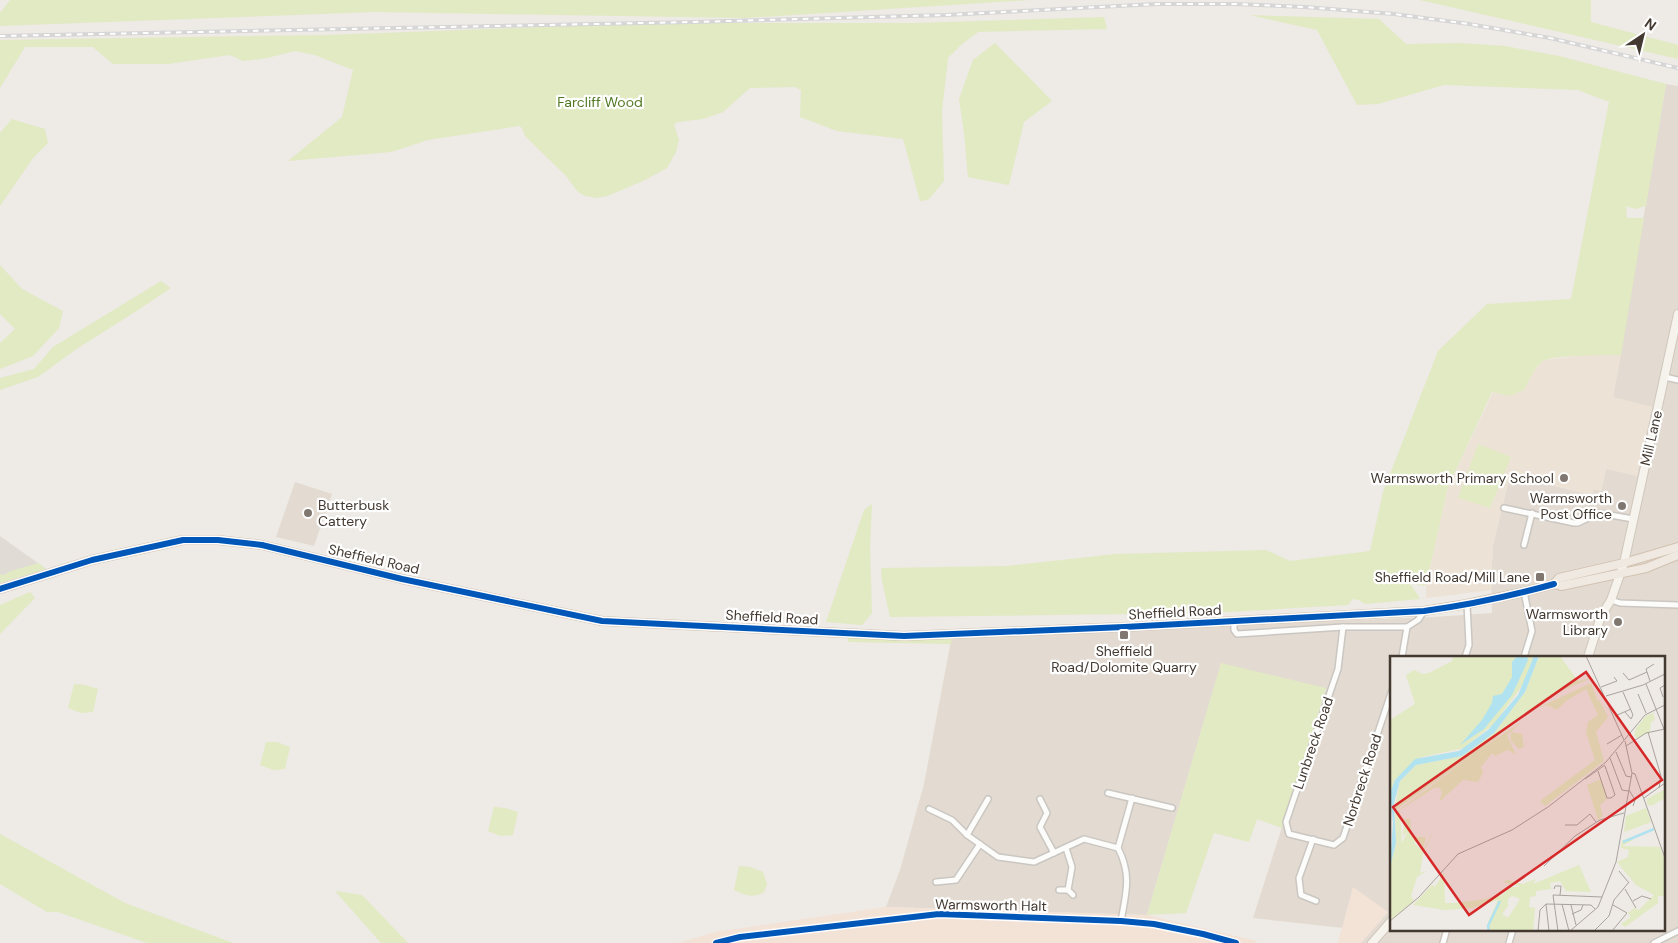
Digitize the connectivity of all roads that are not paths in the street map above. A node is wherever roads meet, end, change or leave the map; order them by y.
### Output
1 (1678, 314) edge
2 (1665, 377) junction
3 (1678, 380) edge
4 (1504, 508) dead end
5 (1532, 513) junction
6 (1633, 519) junction
7 (1524, 545) dead end
8 (1678, 546) edge
9 (1678, 555) edge
10 (1624, 563) junction
11 (1621, 575) junction
12 (1554, 584) junction
13 (0, 589) edge
14 (1524, 592) junction
15 (1611, 600) junction
16 (1468, 604) junction
17 (1678, 605) edge
18 (1424, 611) junction
19 (1234, 621) junction
20 (1343, 627) junction
21 (1407, 627) junction
22 (1402, 656) edge
23 (1466, 656) edge
24 (1524, 656) edge
25 (1588, 656) edge
26 (1390, 696) edge
27 (1108, 793) dead end
28 (1132, 798) junction
29 (988, 799) dead end
30 (1040, 800) dead end
31 (1172, 808) dead end
32 (929, 809) dead end
33 (967, 835) junction
34 (1313, 839) junction
35 (980, 844) junction
36 (1066, 848) junction
37 (1118, 848) junction
38 (1054, 853) junction
39 (936, 882) dead end
40 (1059, 890) dead end
41 (1068, 890) junction
42 (1073, 895) dead end
43 (1316, 901) dead end
44 (1121, 921) junction
45 (1390, 922) edge
46 (1447, 930) edge
47 (1513, 930) edge
48 (1678, 931) edge
49 (716, 943) edge
50 (1236, 943) edge
51 (1372, 943) edge
52 (1443, 943) edge
53 (1509, 943) edge
54 (1654, 943) edge

1 - 2 street, Mill Lane
2 - 3 street
2 - 6 street, Mill Lane
4 - 5 street
5 - 6 street
5 - 7 street
6 - 10 street, Mill Lane
8 - 10 main road, Sheffield Road
9 - 11 main road, Sheffield Road
10 - 11 street, Mill Lane
10 - 12 main road, Sheffield Road
11 - 12 main road, Sheffield Road
11 - 15 street, Mill Lane
12 - 14 main road, Sheffield Road
13 - 19 main road, Sheffield Road
14 - 16 main road, Sheffield Road
14 - 24 street
15 - 17 street
15 - 25 street, Mill Lane
16 - 18 main road, Sheffield Road
16 - 23 street
18 - 19 main road, Sheffield Road
18 - 21 street
19 - 20 street, Sheffield Road
20 - 21 street, Sheffield Road
20 - 34 street, Lunbreck Road
21 - 22 street
26 - 34 street, Norbreck Road
27 - 28 street
28 - 31 street
28 - 37 street
29 - 33 street
30 - 38 street
32 - 33 street
33 - 35 street
34 - 43 street
35 - 38 street
35 - 39 street
36 - 37 street
36 - 38 street
36 - 41 street
37 - 44 street
40 - 41 street
41 - 42 street
44 - 49 street, Warmsworth Halt
44 - 50 street, Warmsworth Halt
45 - 51 street
46 - 52 street
47 - 53 street
48 - 54 street

